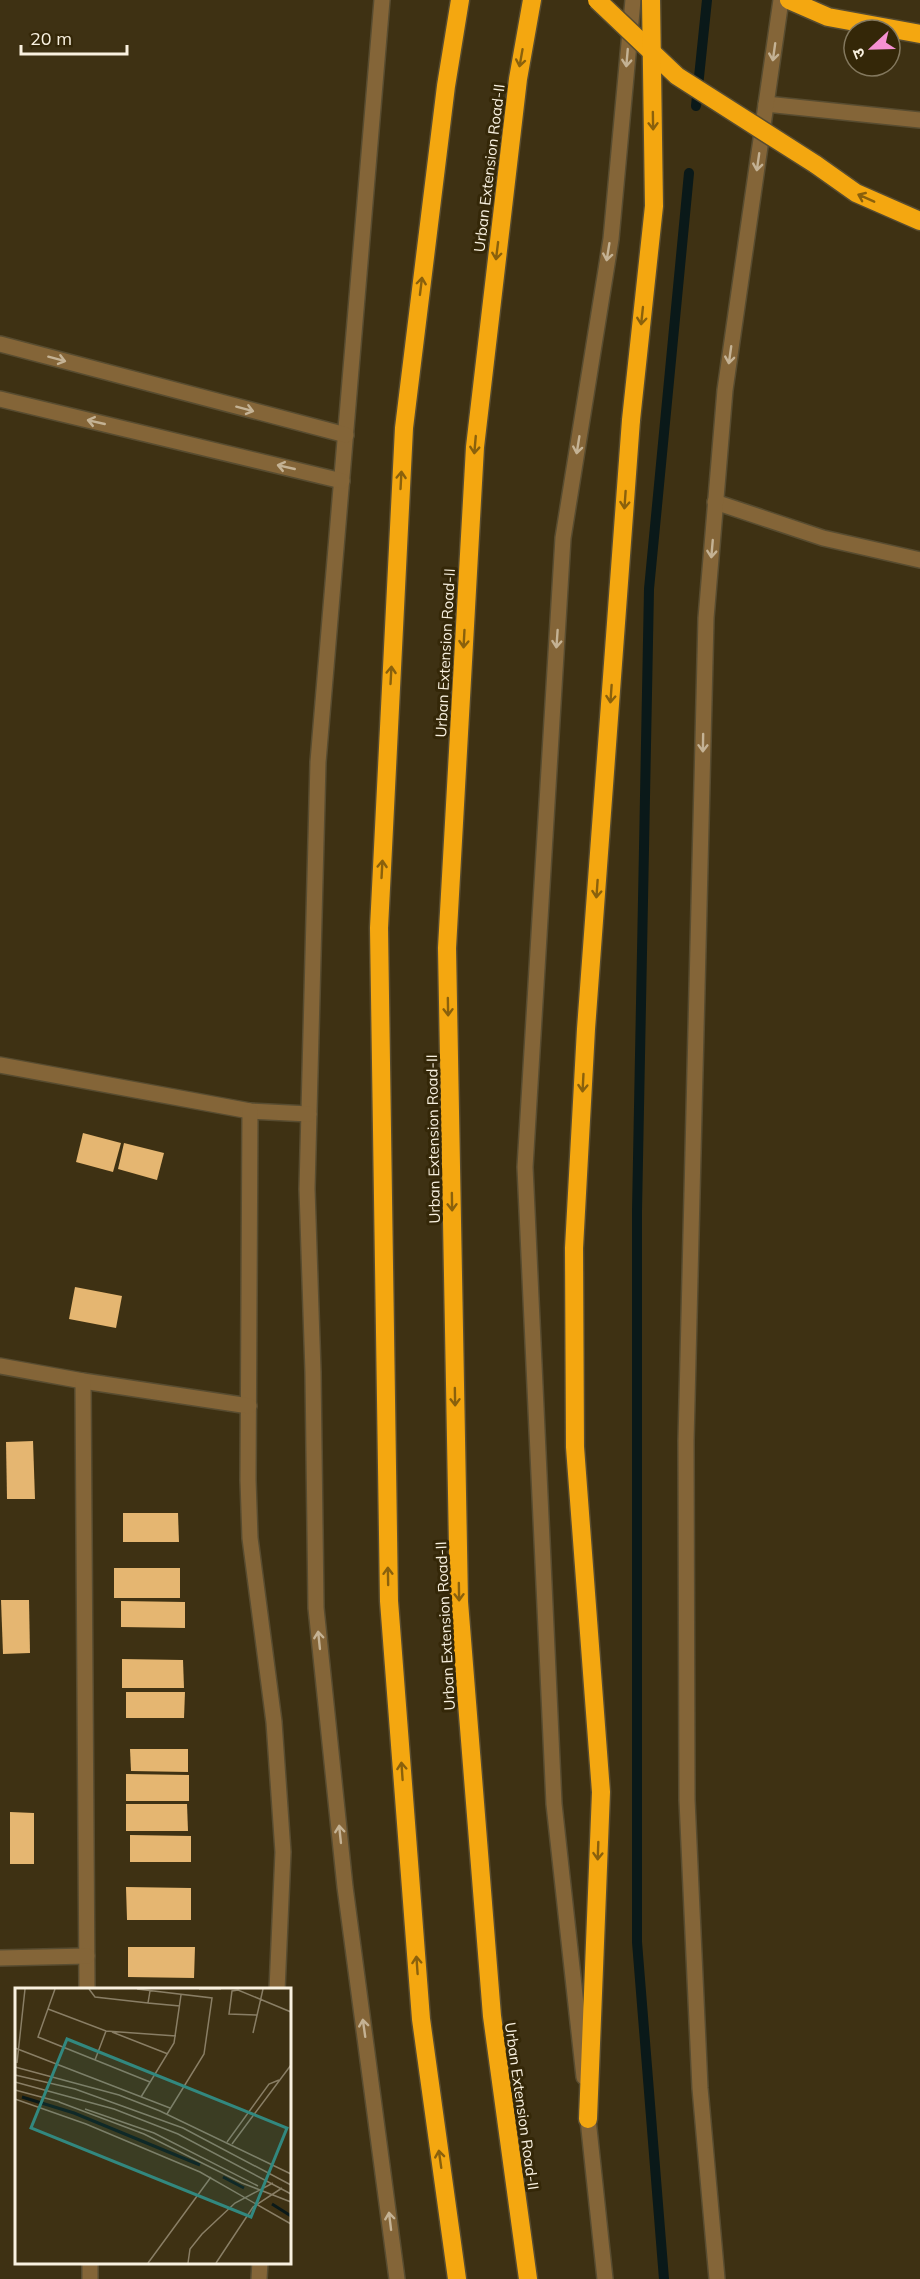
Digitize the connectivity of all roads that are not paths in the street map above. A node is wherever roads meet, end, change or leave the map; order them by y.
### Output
1 (382, 0) edge
2 (460, 0) edge
3 (532, 0) edge
4 (597, 0) edge
5 (633, 0) edge
6 (651, 0) edge
7 (781, 0) edge
8 (789, 0) edge
9 (920, 34) edge
10 (766, 104) junction
11 (920, 120) edge
12 (920, 221) edge
13 (0, 344) edge
14 (0, 399) edge
15 (346, 435) junction
16 (342, 481) junction
17 (716, 502) junction
18 (920, 560) edge
19 (0, 1065) edge
20 (250, 1111) junction
21 (309, 1114) junction
22 (0, 1366) edge
23 (83, 1381) junction
24 (249, 1406) junction
25 (87, 1956) junction
26 (0, 1958) edge
27 (87, 1988) edge
28 (277, 1988) edge
29 (588, 2119) junction
30 (260, 2264) edge
31 (258, 2279) edge
32 (397, 2279) edge
33 (457, 2279) edge
34 (528, 2279) edge
35 (605, 2279) edge
36 (717, 2279) edge

1 - 15 street
33 -> 2 highway
3 -> 34 highway, Urban Extension Road-II
12 -> 4 highway, bridge
5 -> 29 street
6 -> 29 highway, bridge
7 -> 10 street
8 - 9 highway
10 - 11 street
10 -> 17 street
13 -> 15 street
16 -> 14 street
15 - 16 street
16 - 21 street
17 - 18 street
17 -> 36 street
19 - 20 street
20 - 21 street
20 - 24 street
32 -> 21 street
22 - 23 street
23 - 24 street
23 - 25 street
24 - 28 street
25 - 26 street
25 - 27 street
29 - 35 street
30 - 31 street

